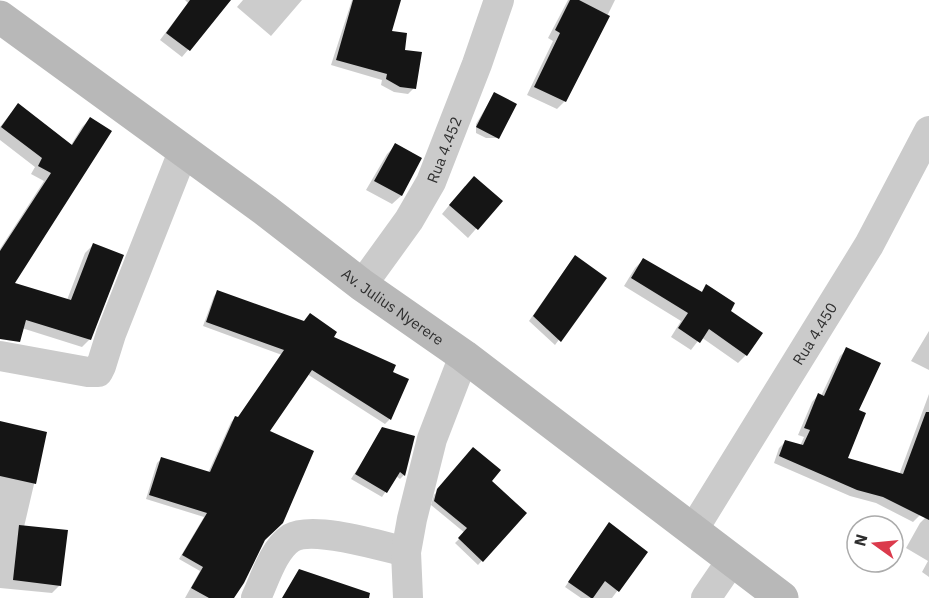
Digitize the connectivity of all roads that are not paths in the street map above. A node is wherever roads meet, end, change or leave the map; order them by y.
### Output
1 (499, 0) edge
2 (0, 17) edge
3 (929, 131) edge
4 (183, 152) junction
5 (362, 285) junction
6 (0, 356) edge
7 (464, 356) junction
8 (693, 530) junction
9 (406, 552) junction
10 (732, 560) junction
11 (256, 598) edge
12 (408, 598) edge
13 (706, 598) edge
14 (782, 598) edge

1 - 5 street, Rua 4.452
2 - 4 main road, Av. Julius Nyerere
3 - 8 street, Rua 4.450
4 - 5 main road, Av. Julius Nyerere
4 - 6 street
5 - 7 main road, Av. Julius Nyerere
7 - 8 main road, Av. Julius Nyerere
7 - 9 street
8 - 10 main road, Av. Julius Nyerere
9 - 11 street
9 - 12 street
10 - 13 street
10 - 14 main road, Av. Julius Nyerere

